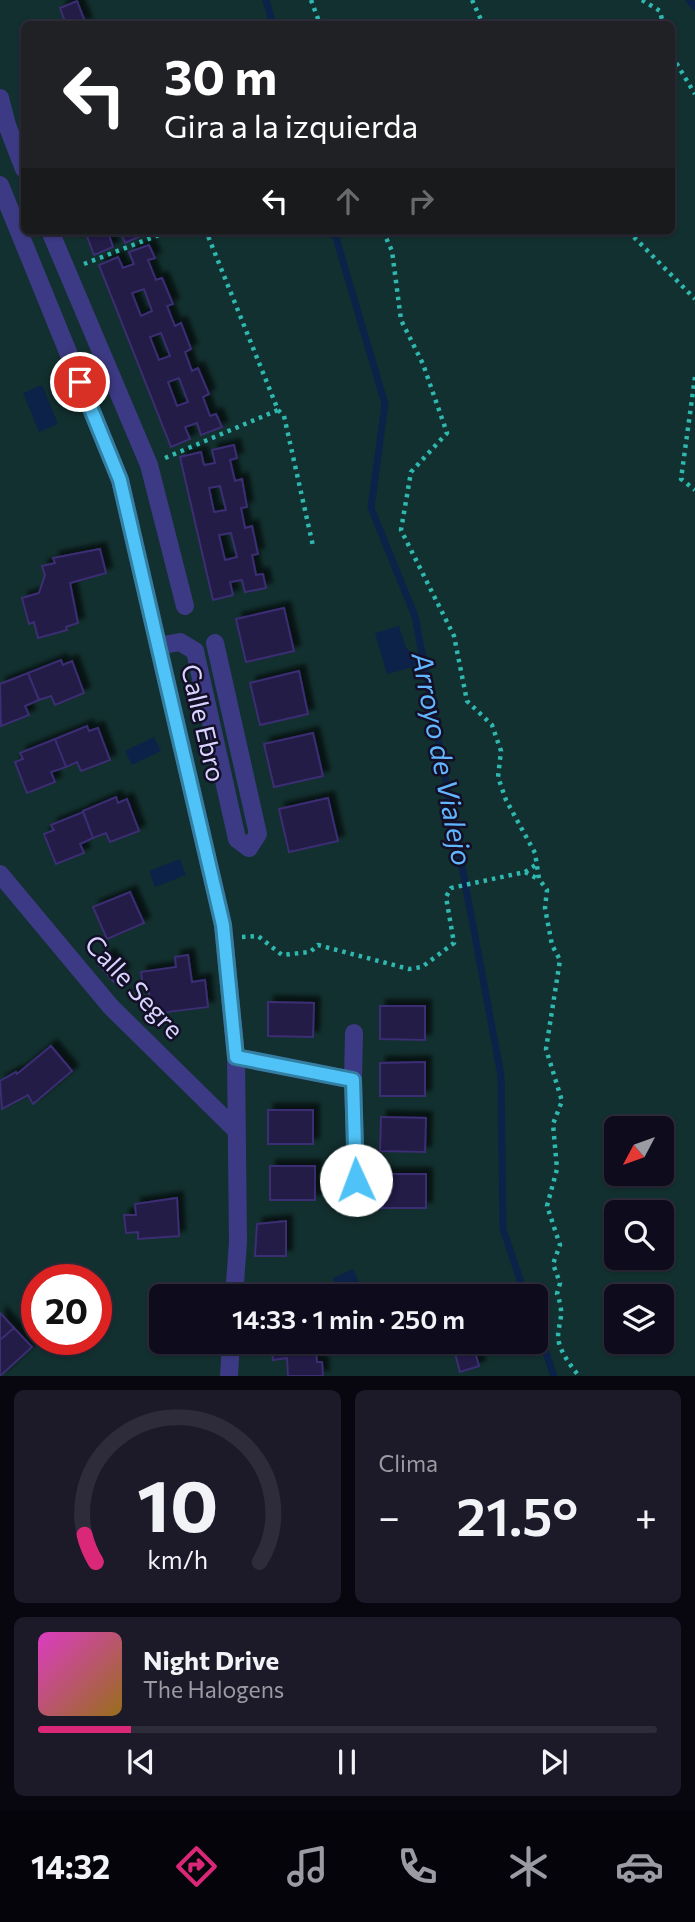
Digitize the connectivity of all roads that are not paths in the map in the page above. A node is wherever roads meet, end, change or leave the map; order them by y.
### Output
1 (0, 98) edge
2 (21, 162) edge
3 (0, 185) edge
4 (52, 235) edge
5 (185, 606) dead end
6 (215, 643) dead end
7 (158, 646) junction
8 (0, 874) edge
9 (354, 1033) dead end
10 (236, 1057) junction
11 (353, 1080) junction
12 (236, 1130) junction
13 (356, 1180) dead end
14 (235, 1284) edge
15 (230, 1354) edge
16 (229, 1376) edge

1 - 2 street
3 - 7 street, Calle Ebro
4 - 5 street
6 - 7 street
7 - 10 street, Calle Ebro
8 - 12 street, Calle Segre
9 - 11 street
10 - 11 street
10 - 12 street, Calle Ebro
11 - 13 street
12 - 14 street, Calle Ebro
15 - 16 street

